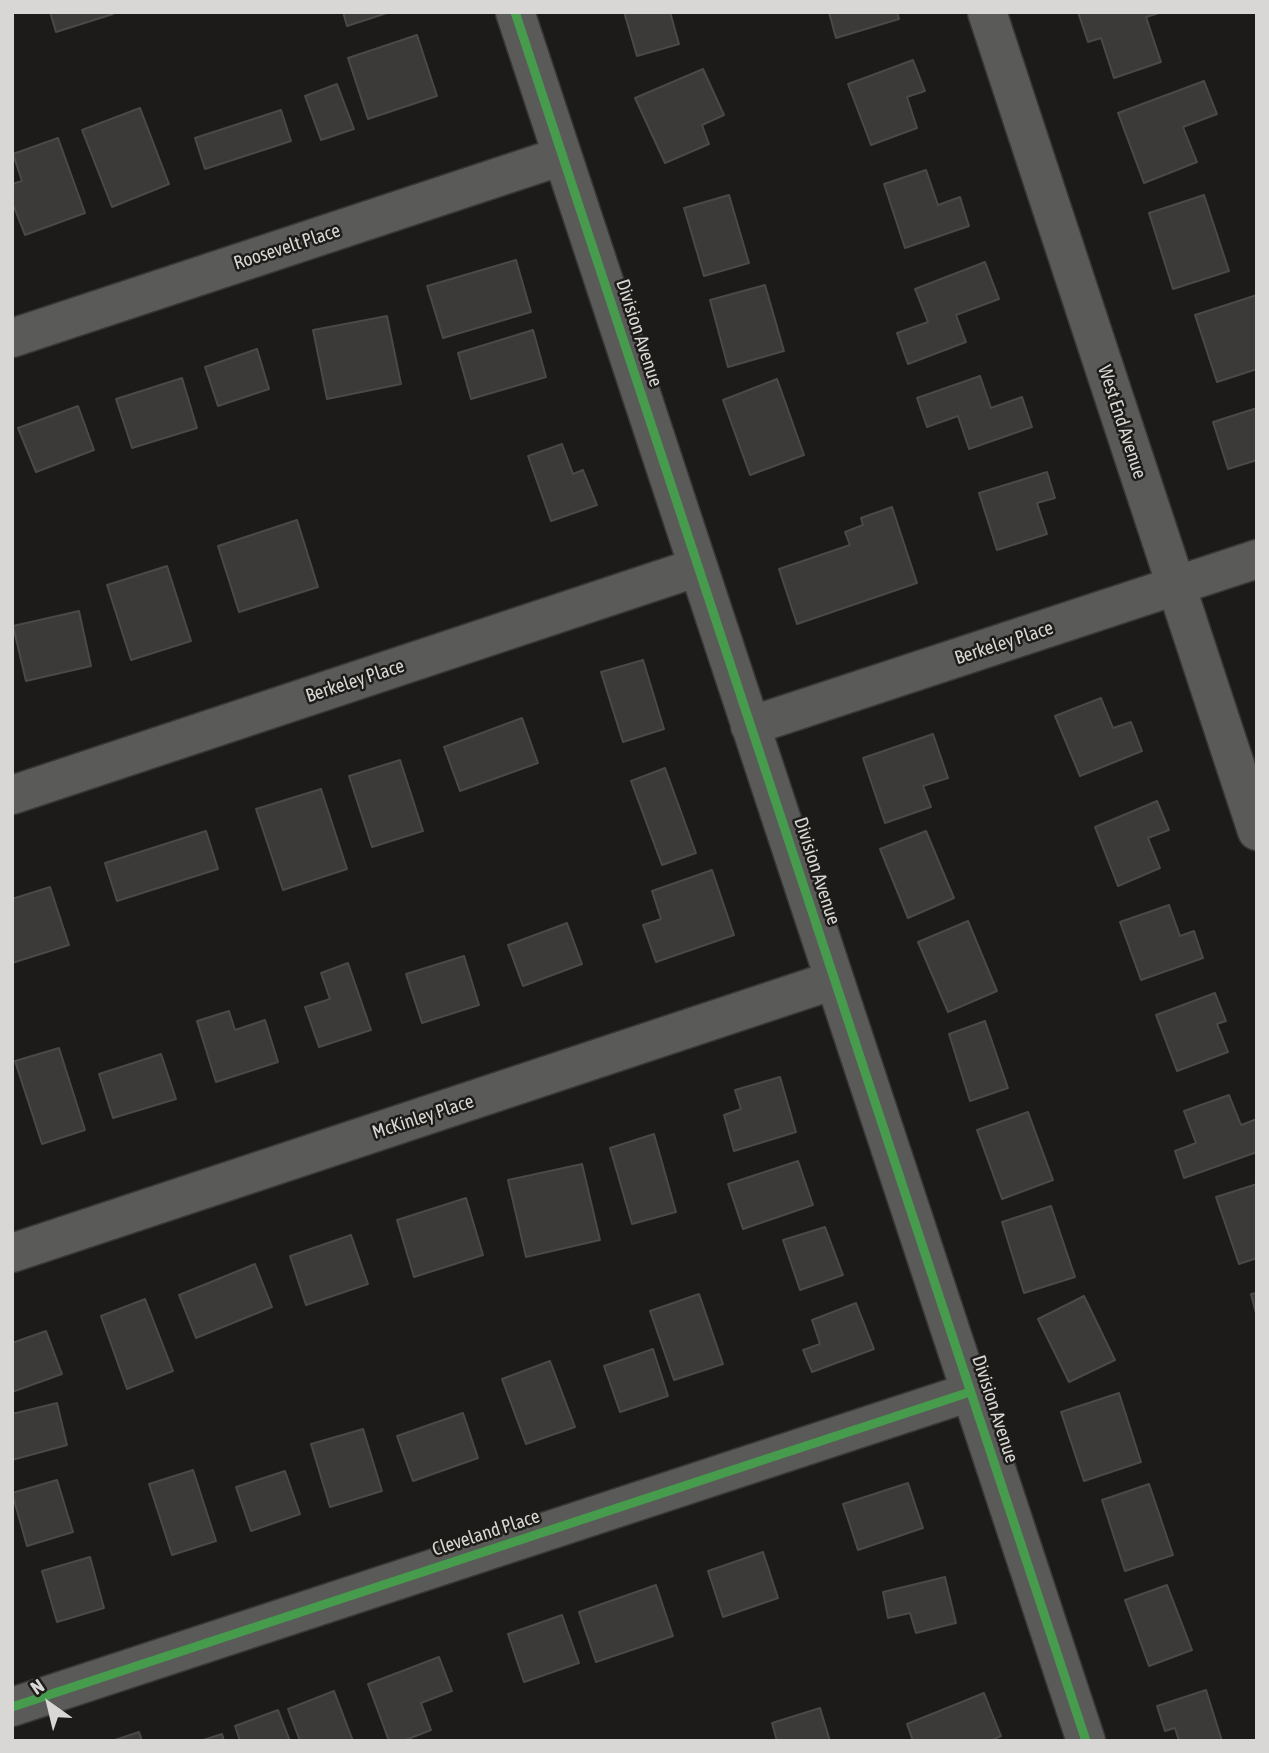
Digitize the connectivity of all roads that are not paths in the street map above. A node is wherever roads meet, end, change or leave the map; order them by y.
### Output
1 (515, 12) edge
2 (987, 12) edge
3 (562, 156) junction
4 (12, 338) edge
5 (1257, 559) edge
6 (698, 567) junction
7 (1176, 586) junction
8 (750, 726) junction
9 (12, 795) edge
10 (1257, 831) edge
11 (834, 980) junction
12 (12, 1253) edge
13 (970, 1392) junction
14 (12, 1707) edge
15 (1086, 1741) edge

1 - 3 street, Division Avenue
2 - 7 street, West End Avenue
3 - 4 street, Roosevelt Place
3 - 6 street, Division Avenue
5 - 7 street, Berkeley Place
6 - 8 street, Division Avenue
6 - 9 street, Berkeley Place
7 - 8 street, Berkeley Place
7 - 10 street, West End Avenue
8 - 11 street, Division Avenue
11 - 12 street, McKinley Place
11 - 13 street, Division Avenue
13 - 14 street, Cleveland Place
13 - 15 street, Division Avenue

